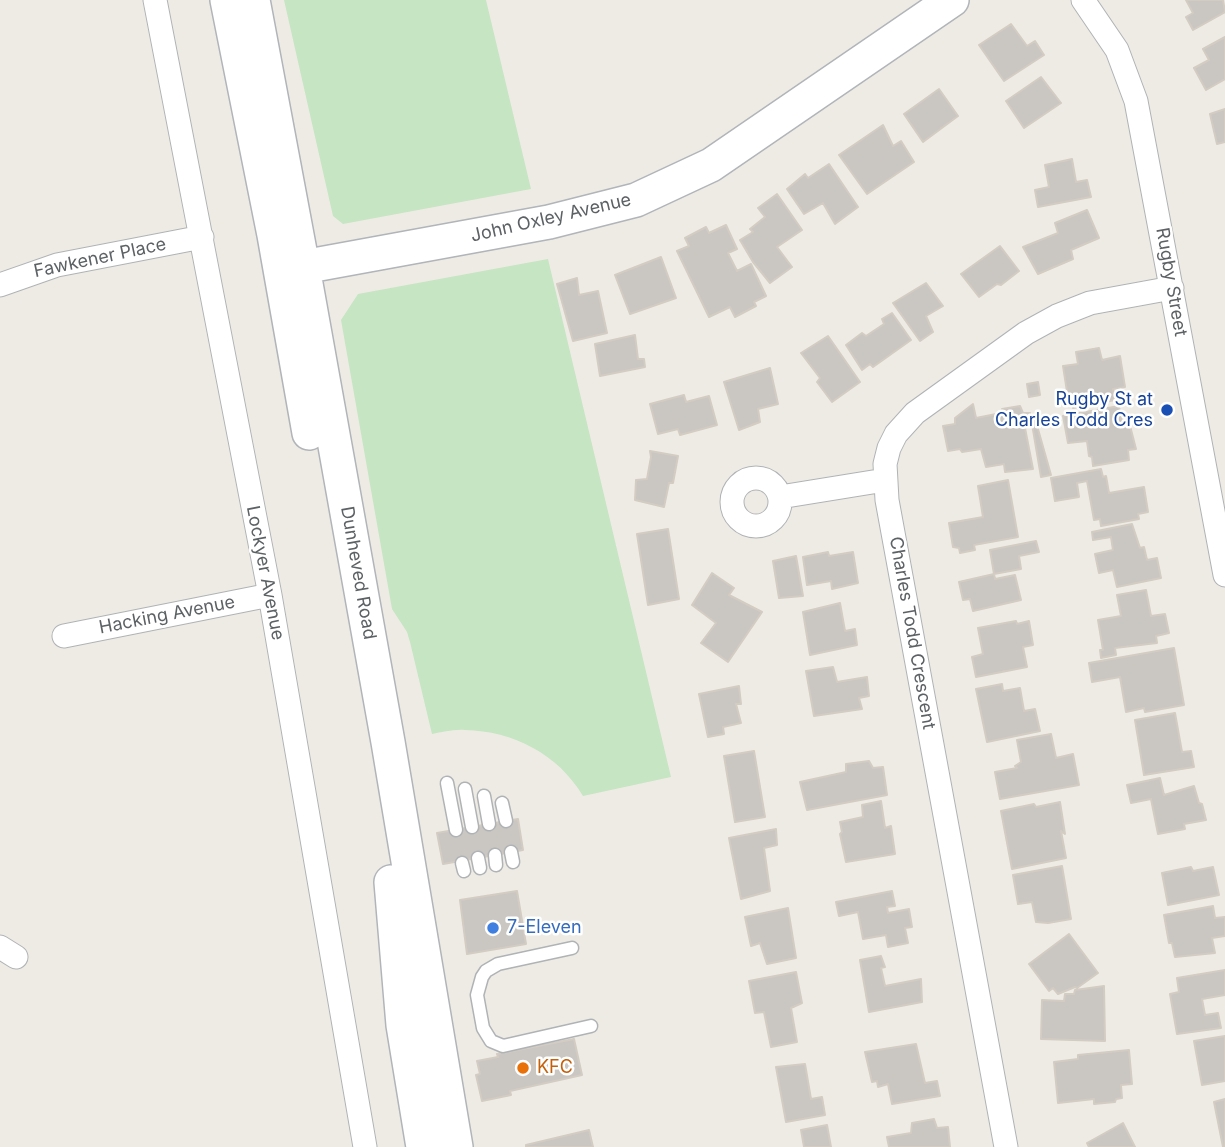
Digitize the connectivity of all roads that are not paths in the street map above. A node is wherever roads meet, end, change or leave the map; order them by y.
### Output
1 (155, 0) edge
2 (227, 0) edge
3 (253, 0) edge
4 (953, 0) edge
5 (1083, 0) edge
6 (274, 234) junction
7 (202, 237) junction
8 (303, 267) junction
9 (0, 285) edge
10 (1172, 288) junction
11 (286, 307) junction
12 (885, 480) junction
13 (780, 497) dead end
14 (1225, 575) edge
15 (270, 594) junction
16 (64, 636) dead end
17 (447, 783) dead end
18 (465, 789) dead end
19 (484, 796) dead end
20 (502, 803) dead end
21 (506, 821) dead end
22 (489, 824) dead end
23 (472, 827) dead end
24 (456, 830) dead end
25 (572, 948) dead end
26 (591, 1026) dead end
27 (414, 1097) junction
28 (450, 1141) edge
29 (365, 1147) edge
30 (423, 1147) edge
31 (1006, 1147) edge

1 - 7 street, Lockyer Avenue
2 - 6 main road, Dunheved Road
3 - 8 main road, Dunheved Road
4 - 8 main road, John Oxley Avenue
5 - 10 street, Rugby Street
6 - 8 main road
6 - 11 main road, Dunheved Road
7 - 9 street, Fawkener Place
7 - 15 street, Lockyer Avenue
8 - 11 main road
8 - 28 main road, Dunheved Road
10 - 12 street, Charles Todd Crescent
10 - 14 street, Rugby Street
11 - 27 main road, Dunheved Road
12 - 13 street
12 - 31 street, Charles Todd Crescent
15 - 16 street, Hacking Avenue
15 - 29 street, Lockyer Avenue
17 - 24 lane
18 - 23 lane
19 - 22 lane
20 - 21 lane
25 - 26 lane
27 - 28 main road
27 - 30 main road, Dunheved Road

